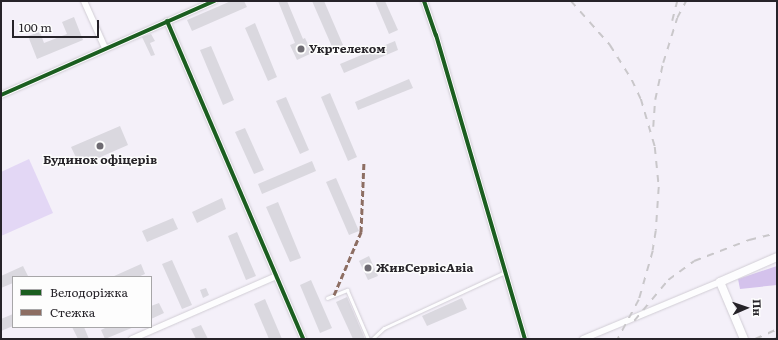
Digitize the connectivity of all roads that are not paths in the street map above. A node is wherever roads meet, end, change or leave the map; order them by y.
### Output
1 (84, 1) edge
2 (214, 1) edge
3 (424, 1) edge
4 (167, 21) junction
5 (105, 48) junction
6 (1, 95) edge
7 (777, 257) edge
8 (505, 272) junction
9 (276, 276) junction
10 (720, 282) junction
11 (327, 298) dead end
12 (132, 339) edge
13 (304, 339) edge
14 (368, 339) edge
15 (372, 339) edge
16 (525, 339) edge
17 (584, 339) edge
18 (744, 339) edge

1 - 5 street
2 - 4 street
3 - 8 street
4 - 5 street
4 - 9 street
5 - 6 street
7 - 10 street
8 - 15 lane
8 - 16 street
9 - 12 street
9 - 13 street
10 - 17 street
10 - 18 street
11 - 14 lane

